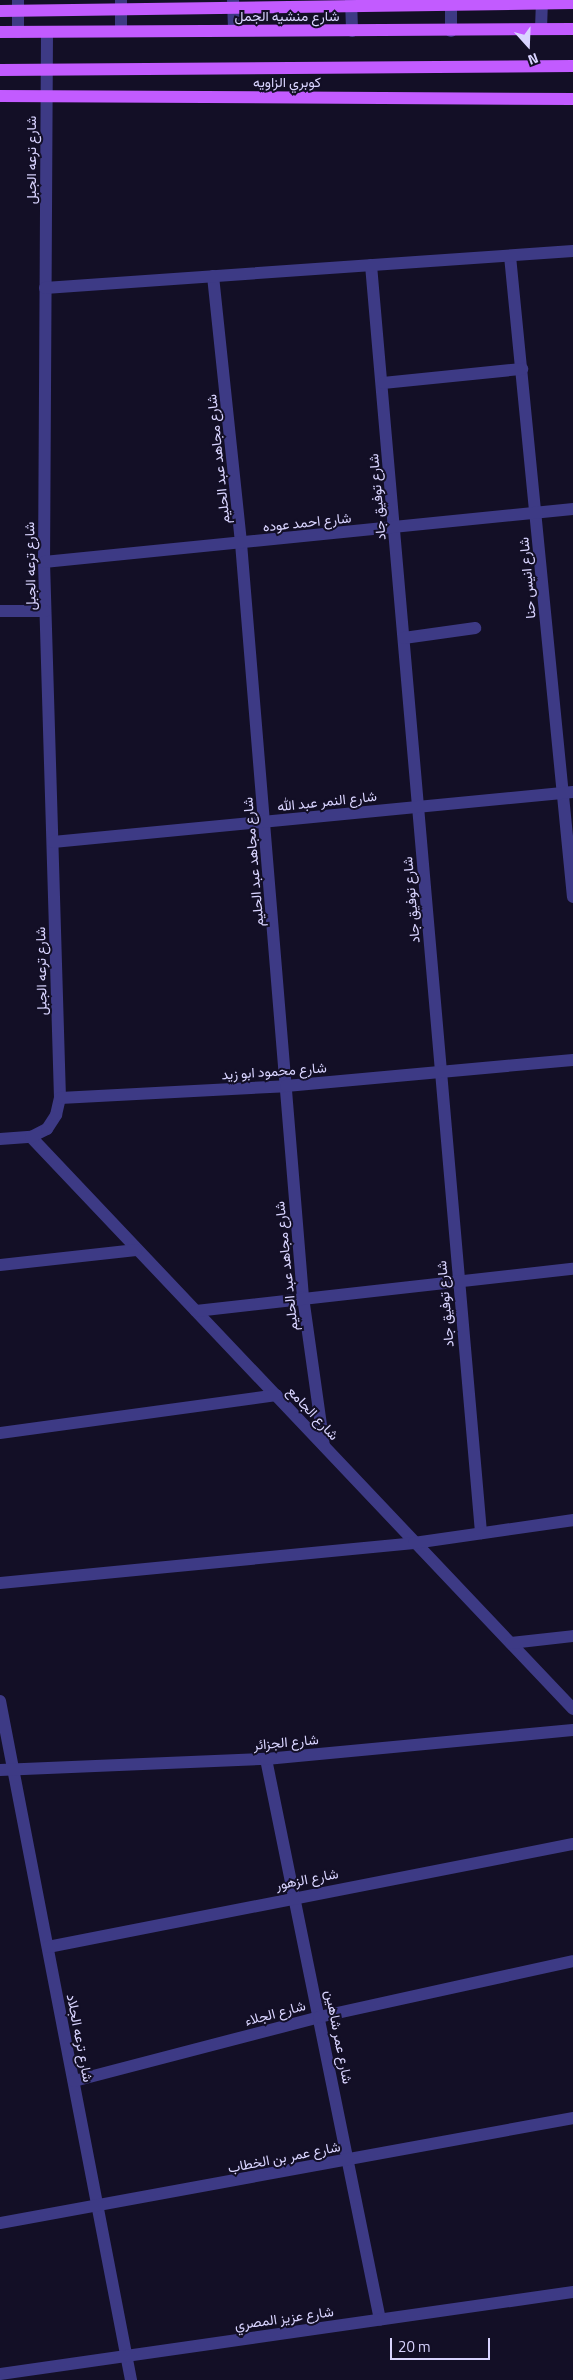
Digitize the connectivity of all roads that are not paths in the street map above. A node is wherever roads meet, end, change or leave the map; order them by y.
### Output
1 (18, 0) edge
2 (121, 0) edge
3 (234, 0) edge
4 (351, 0) edge
5 (451, 0) edge
6 (542, 0) edge
7 (573, 3) edge
8 (0, 11) edge
9 (542, 29) junction
10 (573, 29) edge
11 (121, 30) junction
12 (234, 30) junction
13 (352, 31) junction
14 (451, 31) junction
15 (0, 32) edge
16 (18, 32) junction
17 (47, 32) junction
18 (573, 66) edge
19 (0, 70) edge
20 (46, 70) junction
21 (0, 96) edge
22 (573, 99) edge
23 (573, 252) edge
24 (510, 256) junction
25 (371, 265) junction
26 (213, 276) junction
27 (45, 288) junction
28 (522, 369) junction
29 (383, 384) junction
30 (573, 510) edge
31 (536, 513) junction
32 (394, 528) junction
33 (241, 543) junction
34 (44, 562) junction
35 (45, 611) junction
36 (0, 612) edge
37 (475, 628) dead end
38 (404, 638) junction
39 (568, 793) edge
40 (418, 807) junction
41 (265, 822) junction
42 (54, 842) junction
43 (573, 897) edge
44 (573, 1060) edge
45 (441, 1072) junction
46 (286, 1086) junction
47 (60, 1098) junction
48 (31, 1137) junction
49 (0, 1139) edge
50 (136, 1250) junction
51 (0, 1266) edge
52 (573, 1269) edge
53 (459, 1284) junction
54 (303, 1297) junction
55 (196, 1311) junction
56 (276, 1395) junction
57 (0, 1433) edge
58 (324, 1446) junction
59 (573, 1520) edge
60 (481, 1533) junction
61 (414, 1542) junction
62 (0, 1583) edge
63 (573, 1636) edge
64 (511, 1643) junction
65 (0, 1701) edge
66 (573, 1708) edge
67 (573, 1730) edge
68 (266, 1760) junction
69 (13, 1769) junction
70 (0, 1770) edge
71 (573, 1844) edge
72 (296, 1896) junction
73 (48, 1947) junction
74 (573, 1961) edge
75 (319, 2017) junction
76 (74, 2081) junction
77 (573, 2118) edge
78 (349, 2160) junction
79 (98, 2207) junction
80 (0, 2223) edge
81 (573, 2292) edge
82 (380, 2320) junction
83 (127, 2356) junction
84 (2, 2376) edge
85 (131, 2380) edge

1 - 16 street
2 - 11 street
3 - 12 street
4 - 13 street
5 - 14 street
6 - 9 street
7 - 8 main road, bridge
9 - 10 main road, شارع منشيه الجمل
9 - 14 main road, شارع منشيه الجمل
11 - 12 main road, شارع منشيه الجمل
11 - 17 main road, شارع منشيه الجمل
12 - 13 main road, شارع منشيه الجمل
13 - 14 main road, شارع منشيه الجمل
15 - 16 main road, شارع منشيه الجمل
16 - 17 main road, شارع منشيه الجمل
17 - 20 street, شارع ترعه الجبل
18 - 20 main road
19 - 20 main road
20 - 27 street, شارع ترعه الجبل
21 - 22 main road, كوبري الزاويه, bridge
23 - 24 street
24 - 25 street
24 - 28 street, شارع انيس حنا
25 - 26 street
25 - 29 street, شارع توفيق جاد
26 - 27 street
26 - 33 street, شارع مجاهد عبد الحليم
27 - 34 street, شارع ترعه الجبل
28 - 29 street
28 - 31 street, شارع انيس حنا
29 - 32 street, شارع توفيق جاد
30 - 31 street, شارع احمد عوده
31 - 32 street, شارع احمد عوده
31 - 39 street, شارع انيس حنا
32 - 33 street, شارع احمد عوده
32 - 38 street, شارع توفيق جاد
33 - 34 street, شارع احمد عوده
33 - 41 street, شارع مجاهد عبد الحليم
34 - 35 street, شارع ترعه الجبل
35 - 36 street
35 - 42 street, شارع ترعه الجبل
37 - 38 street
38 - 40 street, شارع توفيق جاد
39 - 40 street, شارع النمر عبد الله
39 - 43 street, شارع انيس حنا
40 - 41 street, شارع النمر عبد الله
40 - 45 street, شارع توفيق جاد
41 - 42 street, شارع النمر عبد الله
41 - 46 street, شارع مجاهد عبد الحليم
42 - 47 street, شارع ترعه الجبل
44 - 45 street, شارع محمود ابو زيد
45 - 46 street, شارع محمود ابو زيد
45 - 53 street, شارع توفيق جاد
46 - 47 street, شارع محمود ابو زيد
46 - 54 street, شارع مجاهد عبد الحليم
47 - 48 street
48 - 49 street
48 - 50 street, شارع الجامع
50 - 51 street
50 - 55 street, شارع الجامع
52 - 53 street
53 - 54 street
53 - 60 street, شارع توفيق جاد
54 - 55 street
54 - 58 street, شارع مجاهد عبد الحليم
55 - 56 street, شارع الجامع
56 - 57 street
56 - 58 street, شارع الجامع
58 - 61 street, شارع الجامع
59 - 60 street
60 - 61 street
61 - 62 street
61 - 64 street, شارع الجامع
63 - 64 street
64 - 66 street, شارع الجامع
65 - 69 street, شارع ترعه الجلاد
67 - 68 street, شارع الجزائر
68 - 69 street, شارع الجزائر
68 - 72 street, شارع عمر شاهين
69 - 70 street, شارع الجزائر
69 - 73 street, شارع ترعه الجلاد
71 - 72 street, شارع الزهور
72 - 73 street, شارع الزهور
72 - 75 street, شارع عمر شاهين
73 - 76 street, شارع ترعه الجلاد
74 - 75 street, شارع الجلاء
75 - 76 street, شارع الجلاء
75 - 78 street, شارع عمر شاهين
76 - 79 street, شارع ترعه الجلاد
77 - 78 street, شارع عمر بن الخطاب
78 - 79 street, شارع عمر بن الخطاب
78 - 82 street, شارع عمر شاهين
79 - 80 street, شارع عمر بن الخطاب
79 - 83 street, شارع ترعه الجلاد
81 - 82 street, شارع عزيز المصري
82 - 83 street, شارع عزيز المصري
83 - 84 street, شارع عزيز المصري
83 - 85 street, شارع ترعه الجلاد

